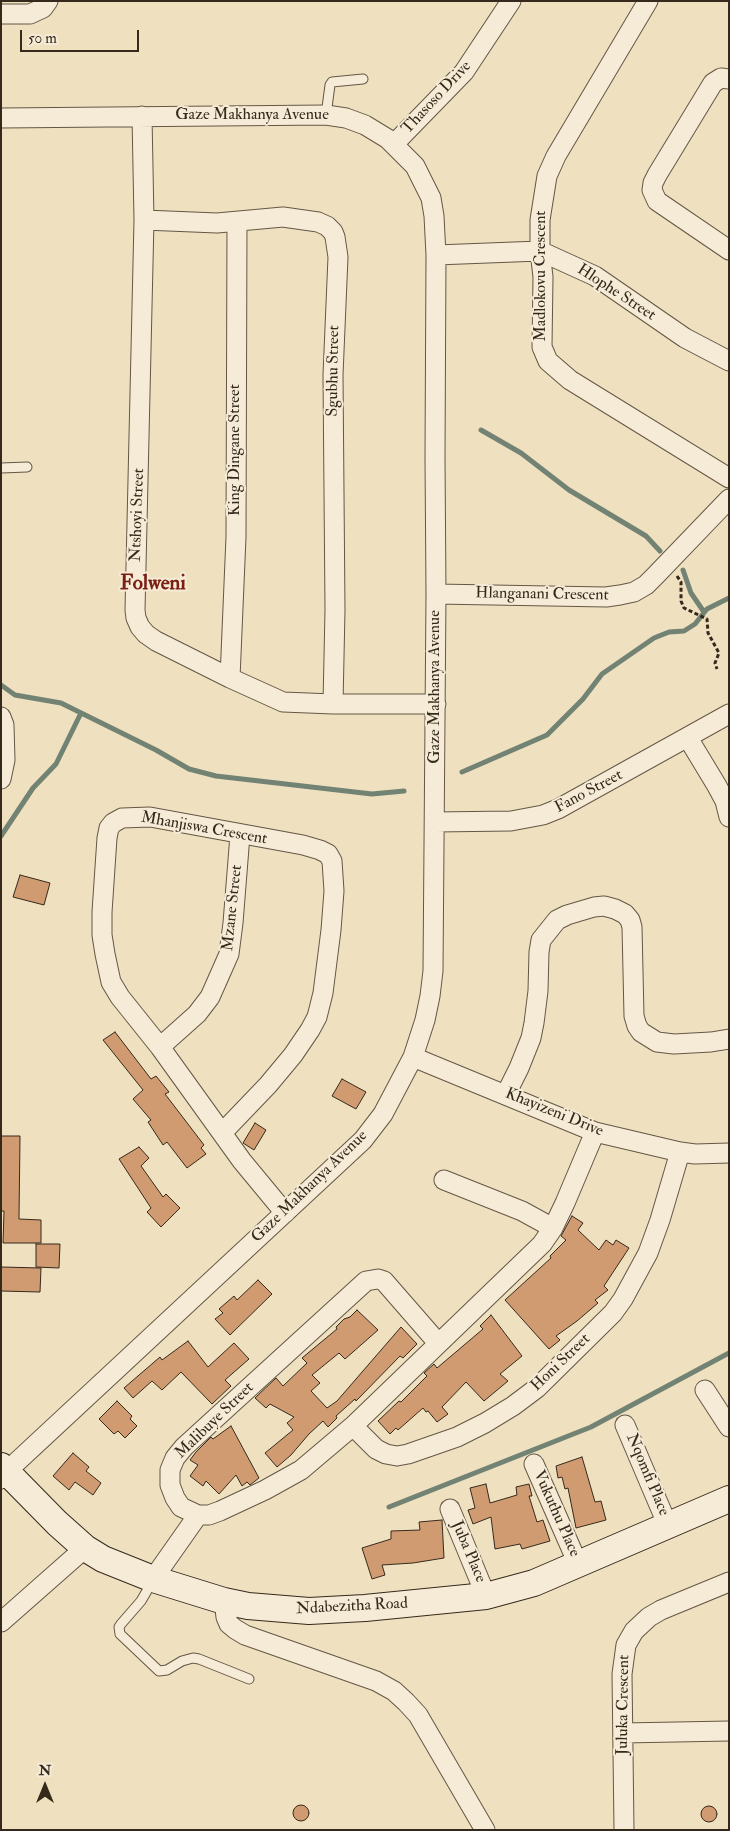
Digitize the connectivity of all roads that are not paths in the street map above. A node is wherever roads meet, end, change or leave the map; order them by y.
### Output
1 (48, 1) edge
2 (512, 1) edge
3 (648, 1) edge
4 (1, 14) edge
5 (363, 79) dead end
6 (729, 79) edge
7 (326, 115) junction
8 (142, 116) junction
9 (1, 118) edge
10 (394, 144) junction
11 (144, 220) junction
12 (237, 222) junction
13 (729, 250) edge
14 (540, 251) junction
15 (436, 256) junction
16 (729, 361) edge
17 (27, 467) dead end
18 (1, 468) edge
19 (729, 478) edge
20 (729, 499) edge
21 (436, 594) junction
22 (230, 678) junction
23 (333, 704) junction
24 (436, 704) junction
25 (729, 714) edge
26 (1, 717) edge
27 (688, 738) junction
28 (1, 780) edge
29 (729, 817) edge
30 (435, 822) junction
31 (240, 835) junction
32 (729, 1038) edge
33 (160, 1047) junction
34 (413, 1057) junction
35 (506, 1094) junction
36 (595, 1132) junction
37 (222, 1133) junction
38 (680, 1152) junction
39 (729, 1153) edge
40 (444, 1180) dead end
41 (285, 1213) junction
42 (553, 1228) junction
43 (438, 1343) junction
44 (706, 1390) dead end
45 (625, 1425) dead end
46 (353, 1426) junction
47 (729, 1428) edge
48 (534, 1464) dead end
49 (3, 1472) edge
50 (729, 1499) edge
51 (450, 1509) dead end
52 (198, 1515) junction
53 (668, 1526) junction
54 (86, 1548) junction
55 (578, 1564) junction
56 (153, 1579) junction
57 (729, 1582) edge
58 (486, 1596) junction
59 (224, 1601) junction
60 (1, 1622) edge
61 (249, 1679) dead end
62 (729, 1731) edge
63 (624, 1732) junction
64 (485, 1830) edge
65 (624, 1830) edge

1 - 4 street
2 - 10 street, Thasoso Drive
3 - 14 street, Madlokovu Crescent
5 - 7 lane
6 - 13 street
7 - 8 street, Gaze Makhanya Avenue
7 - 10 street, Gaze Makhanya Avenue
8 - 9 street, Gaze Makhanya Avenue
8 - 11 street, Ntshoyi Street
10 - 15 street, Gaze Makhanya Avenue
11 - 12 street, Sgubhu Street
11 - 22 street, Ntshoyi Street
12 - 22 street, King Dingane Street
12 - 23 street, Sgubhu Street
14 - 15 street, Hlophe Street
14 - 16 street, Hlophe Street
14 - 19 street, Madlokovu Crescent
15 - 21 street, Gaze Makhanya Avenue
17 - 18 lane
20 - 21 street, Hlanganani Crescent
21 - 24 street, Gaze Makhanya Avenue
22 - 23 street, Ntshoyi Street
23 - 24 street, Ntshoyi Street
24 - 30 street, Gaze Makhanya Avenue
25 - 27 street, Fano Street
26 - 28 street
27 - 29 street
27 - 30 street, Fano Street
30 - 34 street, Gaze Makhanya Avenue
31 - 33 street, Mzane Street
31 - 33 street, Mhanjiswa Crescent
31 - 37 street, Mhanjiswa Crescent
32 - 35 street
33 - 37 street, Mhanjiswa Crescent
34 - 35 street, Khayizeni Drive
34 - 41 street, Gaze Makhanya Avenue
35 - 36 street, Khayizeni Drive
36 - 38 street, Khayizeni Drive
36 - 42 street
37 - 41 street, Mhanjiswa Crescent
38 - 39 street, Khayizeni Drive
38 - 46 street, Honi Street
40 - 42 street
41 - 49 street, Gaze Makhanya Avenue
42 - 43 street
43 - 46 street
43 - 52 street, Malibuye Street
44 - 47 street
45 - 53 street, Nqomfi Place
46 - 52 street
48 - 55 street, Vukuthu Place
49 - 54 street, Ndabezitha Road
50 - 53 street, Ndabezitha Road
51 - 58 street, Juba Place
52 - 56 street
53 - 55 street, Ndabezitha Road
54 - 56 street, Ndabezitha Road
54 - 60 street
55 - 58 street, Ndabezitha Road
56 - 59 street, Ndabezitha Road
56 - 61 lane
57 - 63 street, Juluka Crescent
58 - 59 street, Ndabezitha Road
59 - 64 street
62 - 63 street
63 - 65 street, Juluka Crescent

